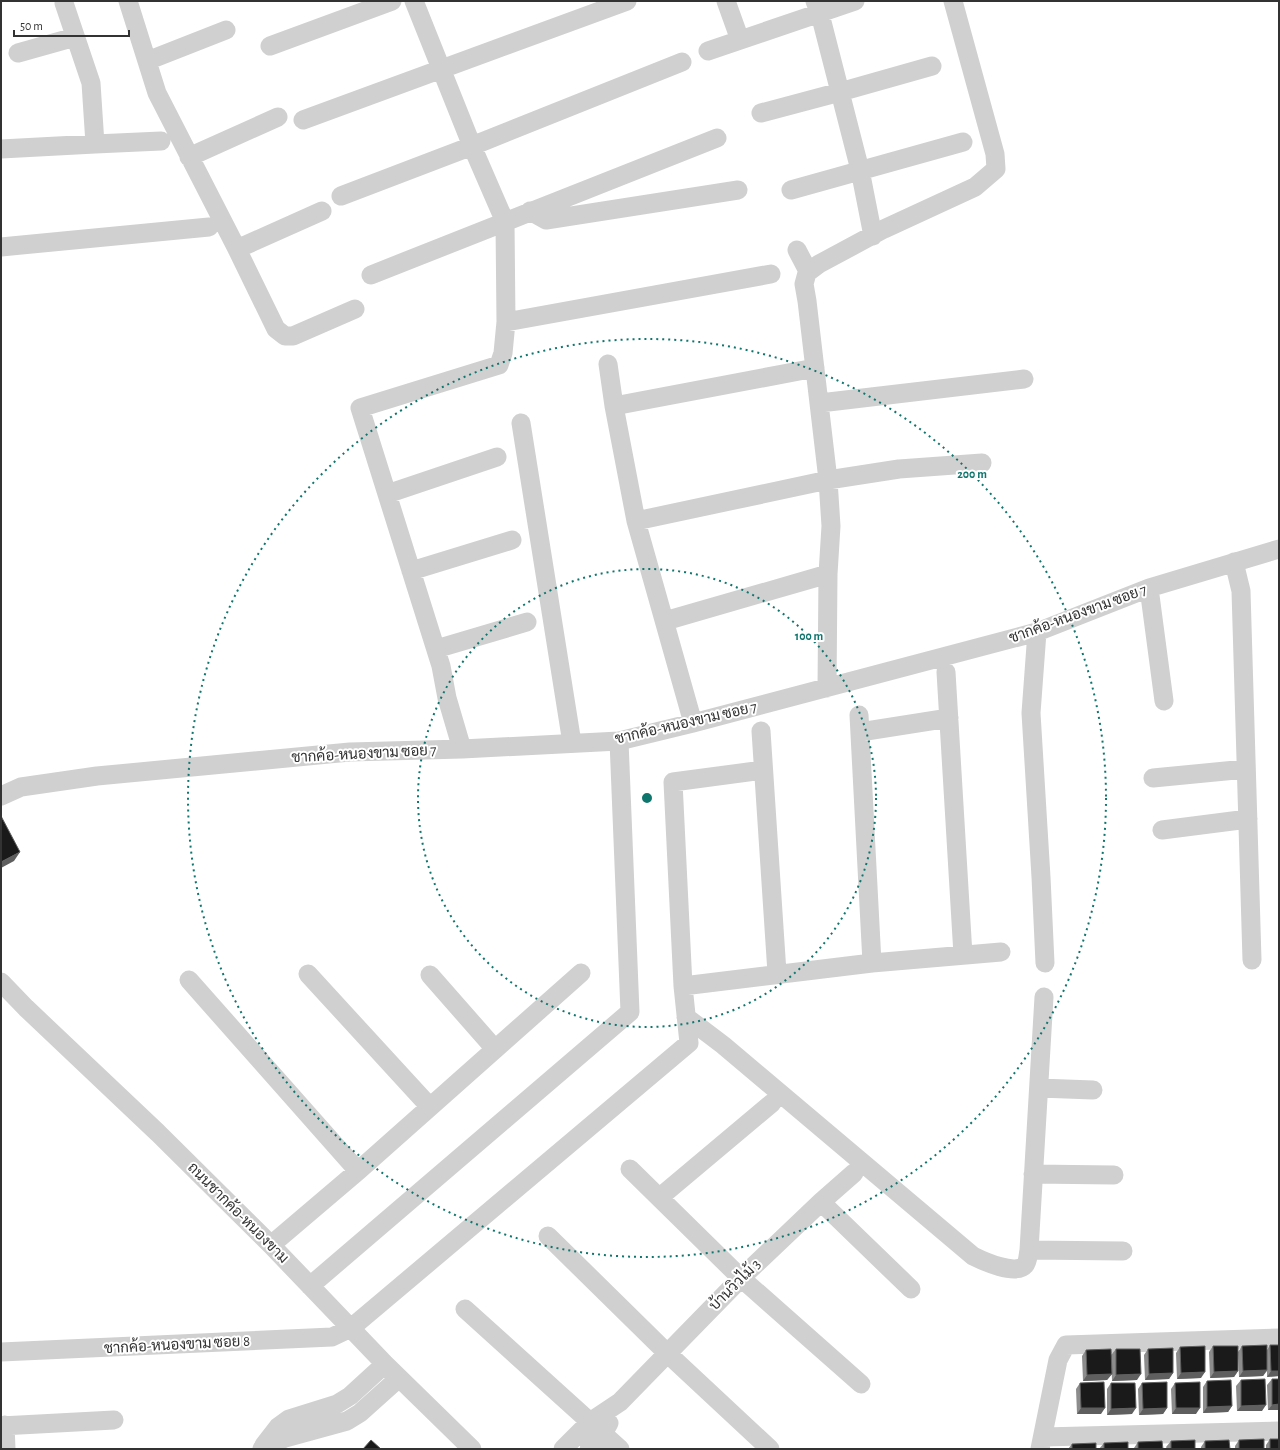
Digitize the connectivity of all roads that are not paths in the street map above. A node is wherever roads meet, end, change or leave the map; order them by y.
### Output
1 (128, 1) edge
2 (392, 1) edge
3 (414, 1) edge
4 (627, 1) edge
5 (726, 1) edge
6 (855, 1) edge
7 (953, 1) edge
8 (64, 3) dead end
9 (817, 7) edge
10 (226, 30) dead end
11 (75, 37) junction
12 (740, 40) junction
13 (270, 46) dead end
14 (708, 51) dead end
15 (18, 53) dead end
16 (147, 61) junction
17 (682, 62) dead end
18 (932, 66) dead end
19 (441, 69) junction
20 (840, 92) junction
21 (760, 113) dead end
22 (278, 117) dead end
23 (303, 120) dead end
24 (717, 138) dead end
25 (161, 142) dead end
26 (963, 142) dead end
27 (95, 144) junction
28 (472, 146) junction
29 (1, 149) edge
30 (190, 157) junction
31 (860, 170) junction
32 (738, 190) dead end
33 (791, 190) dead end
34 (341, 196) dead end
35 (322, 211) dead end
36 (530, 212) junction
37 (505, 222) junction
38 (209, 227) dead end
39 (878, 232) junction
40 (1, 247) edge
41 (237, 249) junction
42 (797, 250) dead end
43 (808, 272) junction
44 (771, 274) dead end
45 (371, 275) dead end
46 (355, 309) dead end
47 (506, 322) junction
48 (608, 364) dead end
49 (815, 368) junction
50 (1024, 379) dead end
51 (820, 403) junction
52 (614, 406) junction
53 (521, 423) dead end
54 (497, 456) dead end
55 (982, 463) dead end
56 (828, 480) junction
57 (387, 494) junction
58 (636, 521) junction
59 (512, 540) dead end
60 (1279, 549) edge
61 (1234, 562) junction
62 (410, 571) junction
63 (828, 574) junction
64 (1149, 588) junction
65 (664, 621) junction
66 (527, 622) dead end
67 (1037, 632) junction
68 (438, 657) junction
69 (946, 672) dead end
70 (827, 688) junction
71 (1164, 701) dead end
72 (949, 718) junction
73 (693, 724) junction
74 (761, 731) dead end
75 (619, 741) junction
76 (572, 743) junction
77 (469, 748) junction
78 (1246, 769) junction
79 (763, 770) junction
80 (1154, 778) dead end
81 (1, 796) edge
82 (1248, 819) junction
83 (1162, 830) dead end
84 (1001, 952) dead end
85 (963, 955) junction
86 (1252, 960) dead end
87 (872, 963) junction
88 (1045, 963) dead end
89 (581, 973) dead end
90 (777, 973) junction
91 (308, 974) dead end
92 (430, 975) dead end
93 (188, 980) dead end
94 (1, 982) edge
95 (683, 986) junction
96 (1044, 997) dead end
97 (686, 1017) junction
98 (495, 1049) junction
99 (1039, 1088) junction
100 (1093, 1090) dead end
101 (772, 1103) dead end
102 (430, 1107) junction
103 (630, 1169) dead end
104 (358, 1171) junction
105 (854, 1173) dead end
106 (1033, 1174) junction
107 (1114, 1175) dead end
108 (660, 1197) junction
109 (821, 1202) junction
110 (548, 1236) dead end
111 (271, 1245) junction
112 (1029, 1250) junction
113 (1124, 1251) dead end
114 (741, 1278) junction
115 (310, 1286) junction
116 (911, 1289) dead end
117 (465, 1309) dead end
118 (351, 1328) junction
119 (1279, 1338) edge
120 (1, 1352) edge
121 (667, 1353) junction
122 (385, 1364) junction
123 (399, 1378) junction
124 (861, 1384) dead end
125 (114, 1420) dead end
126 (3, 1426) edge
127 (597, 1428) junction
128 (1279, 1431) edge
129 (1042, 1443) edge
130 (6, 1449) edge
131 (261, 1449) edge
132 (472, 1449) edge
133 (563, 1449) edge
134 (589, 1449) edge
135 (620, 1449) edge
136 (770, 1449) edge

1 - 16 street
2 - 13 street
3 - 19 street
4 - 19 street
5 - 12 street
6 - 9 street
7 - 39 street
8 - 11 street
9 - 12 street
9 - 20 street
10 - 16 street
11 - 15 street
11 - 27 street
12 - 14 street
16 - 30 street
17 - 28 street
18 - 20 street
19 - 23 street
19 - 28 street
20 - 21 street
20 - 31 street
22 - 30 street
24 - 36 street
25 - 27 street
26 - 31 street
27 - 29 street
28 - 34 street
28 - 37 street
30 - 41 street
31 - 33 street
31 - 39 street
32 - 36 street
35 - 41 street
36 - 37 street
37 - 45 street
37 - 47 street
38 - 40 street
39 - 43 street
41 - 46 street
42 - 43 street
43 - 49 street
44 - 47 street
47 - 57 street
48 - 52 street
49 - 51 street
49 - 52 street
50 - 51 street
51 - 56 street
52 - 58 street
53 - 76 street
54 - 57 street
55 - 56 street
56 - 58 street
56 - 63 street
57 - 62 street
58 - 65 street
59 - 62 street
60 - 61 street, ชากค้อ-หนองขาม ซอย 7
61 - 64 street, ชากค้อ-หนองขาม ซอย 7
61 - 78 street
62 - 68 street
63 - 65 street
63 - 70 street
64 - 67 street, ชากค้อ-หนองขาม ซอย 7
64 - 71 street
65 - 73 street
66 - 68 street
67 - 70 street, ชากค้อ-หนองขาม ซอย 7
67 - 88 street
68 - 77 street
69 - 72 street
70 - 73 street, ชากค้อ-หนองขาม ซอย 7
72 - 85 street
72 - 87 street
73 - 75 street, ชากค้อ-หนองขาม ซอย 7
74 - 79 street
75 - 76 street, ชากค้อ-หนองขาม ซอย 7
75 - 115 street
76 - 77 street, ชากค้อ-หนองขาม ซอย 7
77 - 81 street, ชากค้อ-หนองขาม ซอย 7
78 - 80 street
78 - 82 street
79 - 90 street
79 - 95 street
82 - 83 street
82 - 86 street
84 - 85 street
85 - 87 street
87 - 90 street
89 - 98 street
90 - 95 street
91 - 102 street
92 - 98 street
93 - 104 street
94 - 111 street, ถนนชากค้อ-หนองขาม
95 - 97 street
96 - 99 street
97 - 112 street
97 - 118 street, ชากค้อ-หนองขาม ซอย 8
98 - 102 street
99 - 100 street
99 - 106 street
101 - 108 street
102 - 104 street
103 - 108 street
104 - 111 street
105 - 109 street, บ้านวิวไม้ 3
106 - 107 street
106 - 112 street
108 - 114 street
109 - 114 street, บ้านวิวไม้ 3
109 - 116 street
110 - 121 street
111 - 115 street, ถนนชากค้อ-หนองขาม
112 - 113 street
114 - 121 street, บ้านวิวไม้ 3
114 - 124 street
115 - 118 street, ถนนชากค้อ-หนองขาม
117 - 127 street
118 - 120 street, ชากค้อ-หนองขาม ซอย 8
118 - 122 street, ถนนชากค้อ-หนองขาม
119 - 129 street
121 - 127 street, บ้านวิวไม้ 3
121 - 136 street
122 - 123 street, ถนนชากค้อ-หนองขาม
122 - 131 street
123 - 131 street
123 - 132 street, ถนนชากค้อ-หนองขาม
125 - 126 street
126 - 130 street
127 - 133 street, บ้านวิวไม้ 3
127 - 134 street, บ้านวิวไม้ 3
127 - 135 street
128 - 129 street

